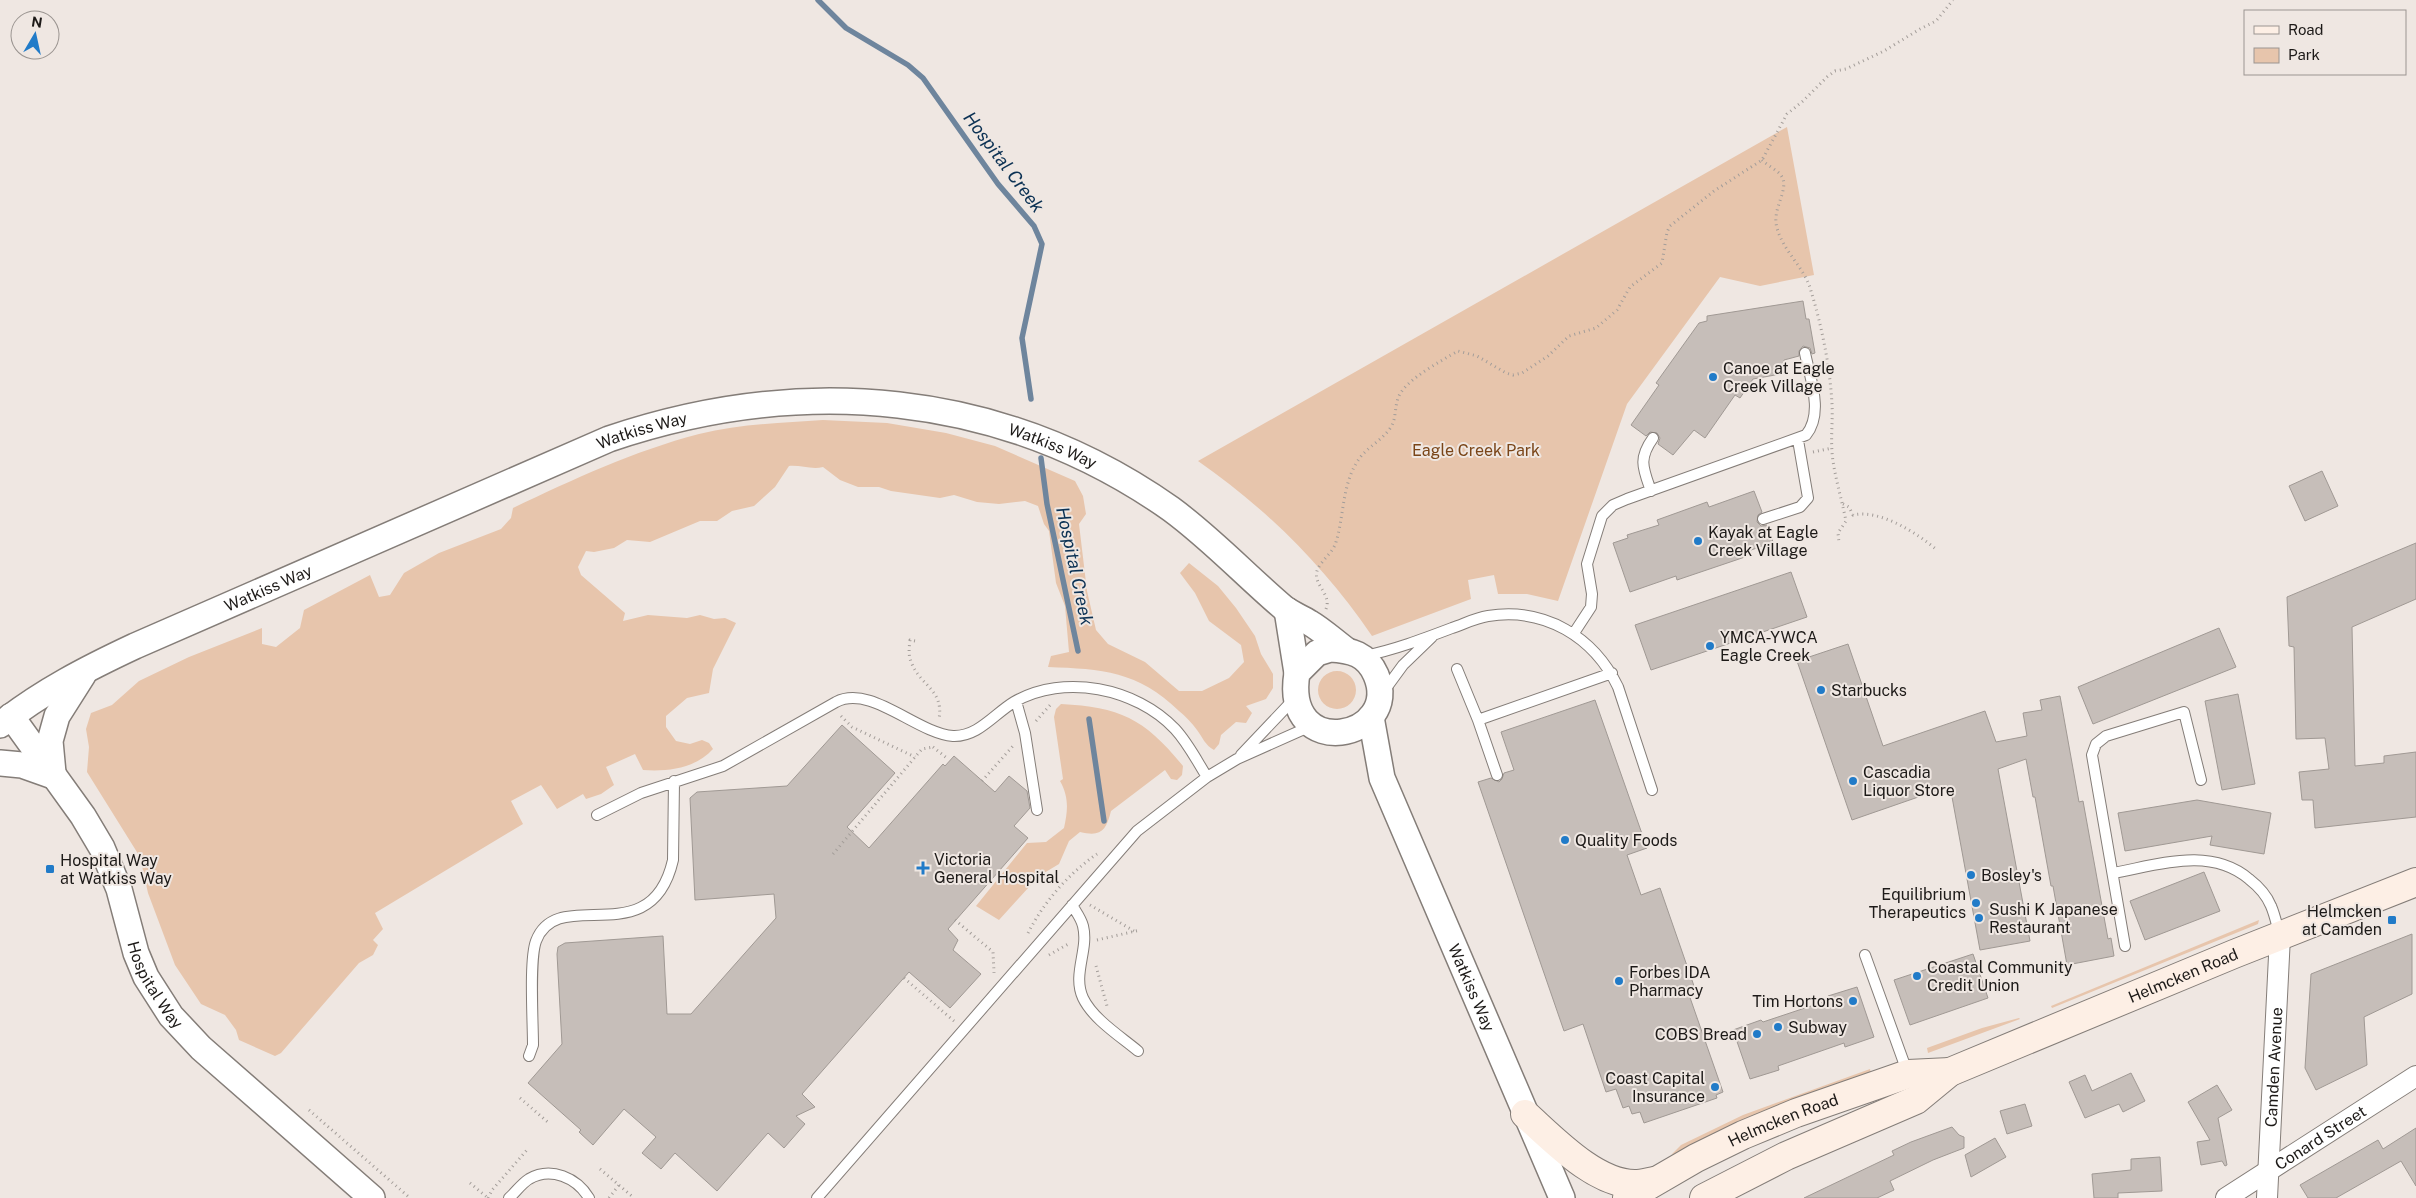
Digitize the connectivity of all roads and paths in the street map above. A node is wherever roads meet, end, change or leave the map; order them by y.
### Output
1 (1953, 0) edge
2 (1762, 160) junction
3 (1805, 353) dead end
4 (1653, 438) dead end
5 (1798, 440) junction
6 (1832, 448) junction
7 (1801, 454) junction
8 (1650, 491) junction
9 (1843, 504) junction
10 (1763, 520) dead end
11 (1839, 543) dead end
12 (1937, 550) dead end
13 (1286, 610) junction
14 (1312, 624) junction
15 (1574, 633) junction
16 (1435, 634) junction
17 (915, 641) dead end
18 (1354, 653) junction
19 (88, 668) junction
20 (1456, 668) dead end
21 (1297, 673) junction
22 (1612, 673) junction
23 (1295, 698) junction
24 (1056, 700) dead end
25 (1016, 701) junction
26 (1375, 708) junction
27 (1041, 715) dead end
28 (835, 720) dead end
29 (1478, 720) junction
30 (6, 721) edge
31 (1312, 726) junction
32 (936, 732) junction
33 (1347, 733) junction
34 (933, 747) junction
35 (1008, 751) dead end
36 (915, 757) junction
37 (948, 759) dead end
38 (1237, 759) junction
39 (0, 763) edge
40 (1497, 775) dead end
41 (54, 776) junction
42 (1207, 776) junction
43 (1382, 778) junction
44 (2201, 780) dead end
45 (674, 781) junction
46 (982, 781) dead end
47 (1652, 790) dead end
48 (1037, 810) dead end
49 (597, 815) dead end
50 (833, 854) dead end
51 (2112, 872) junction
52 (2416, 882) edge
53 (1090, 904) dead end
54 (1072, 905) junction
55 (955, 920) dead end
56 (1140, 930) dead end
57 (1135, 931) junction
58 (2280, 936) junction
59 (1076, 940) dead end
60 (2126, 946) dead end
61 (1094, 948) dead end
62 (1865, 955) dead end
63 (1044, 957) dead end
64 (1093, 957) dead end
65 (994, 976) dead end
66 (904, 978) dead end
67 (1109, 1015) dead end
68 (954, 1021) dead end
69 (1138, 1051) dead end
70 (529, 1056) dead end
71 (1950, 1072) junction
72 (1908, 1074) junction
73 (2416, 1076) edge
74 (520, 1098) dead end
75 (309, 1110) dead end
76 (1525, 1114) junction
77 (550, 1124) dead end
78 (527, 1150) dead end
79 (600, 1169) dead end
80 (2269, 1171) junction
81 (1656, 1181) junction
82 (470, 1183) dead end
83 (619, 1185) junction
84 (372, 1198) edge
85 (410, 1198) edge
86 (488, 1198) edge
87 (509, 1198) edge
88 (589, 1198) edge
89 (609, 1198) edge
90 (634, 1198) edge
91 (817, 1198) edge
92 (1562, 1198) edge
93 (1627, 1198) edge
94 (1704, 1198) edge
95 (2226, 1198) edge
96 (2267, 1198) edge

1 - 2 path
2 - 6 path
2 - 14 path
3 - 5 lane
4 - 8 lane
5 - 7 lane
5 - 8 lane
6 - 7 path
6 - 9 path
7 - 10 lane
8 - 15 lane
9 - 11 path
9 - 12 path
13 - 14 street, Watkiss Way
13 - 19 street, Watkiss Way
13 - 21 street
14 - 18 street, Watkiss Way
15 - 16 lane
15 - 22 lane
16 - 18 lane
16 - 26 lane
17 - 32 path
18 - 21 street
18 - 26 street
19 - 30 street, Watkiss Way
19 - 41 street
20 - 29 lane
21 - 23 street
22 - 29 lane
22 - 47 lane
23 - 31 street
23 - 38 lane
24 - 27 path
25 - 32 lane
25 - 42 lane
25 - 48 lane
26 - 33 street
26 - 43 street, Watkiss Way
28 - 36 path
29 - 40 lane
30 - 41 street, Hospital Way
31 - 33 street
31 - 38 lane
32 - 34 path
32 - 45 lane
33 - 43 street, Watkiss Way
34 - 36 path
34 - 37 path
35 - 46 path
36 - 50 path
38 - 42 lane
39 - 41 street
41 - 84 street, Hospital Way
42 - 54 lane
43 - 76 street, Watkiss Way
44 - 51 lane
45 - 49 lane
45 - 70 lane
51 - 58 lane
51 - 60 lane
52 - 58 main road, Helmcken Road
53 - 57 path
54 - 69 lane
54 - 91 lane
55 - 65 path
56 - 57 path
57 - 61 path
58 - 71 main road, Helmcken Road
58 - 80 street, Camden Avenue
59 - 63 path
62 - 72 lane
64 - 67 path
66 - 68 path
71 - 72 main road, Helmcken Road
71 - 94 main road, Helmcken Road
72 - 81 main road, Helmcken Road
73 - 80 street, Conard Street
74 - 77 path
75 - 85 path
76 - 81 main road
76 - 92 street, Watkiss Way
78 - 86 path
79 - 83 path
80 - 95 street, Conard Street
80 - 96 street, Camden Avenue
81 - 93 main road, Helmcken Road
82 - 86 path
83 - 89 path
83 - 90 path
87 - 88 lane

